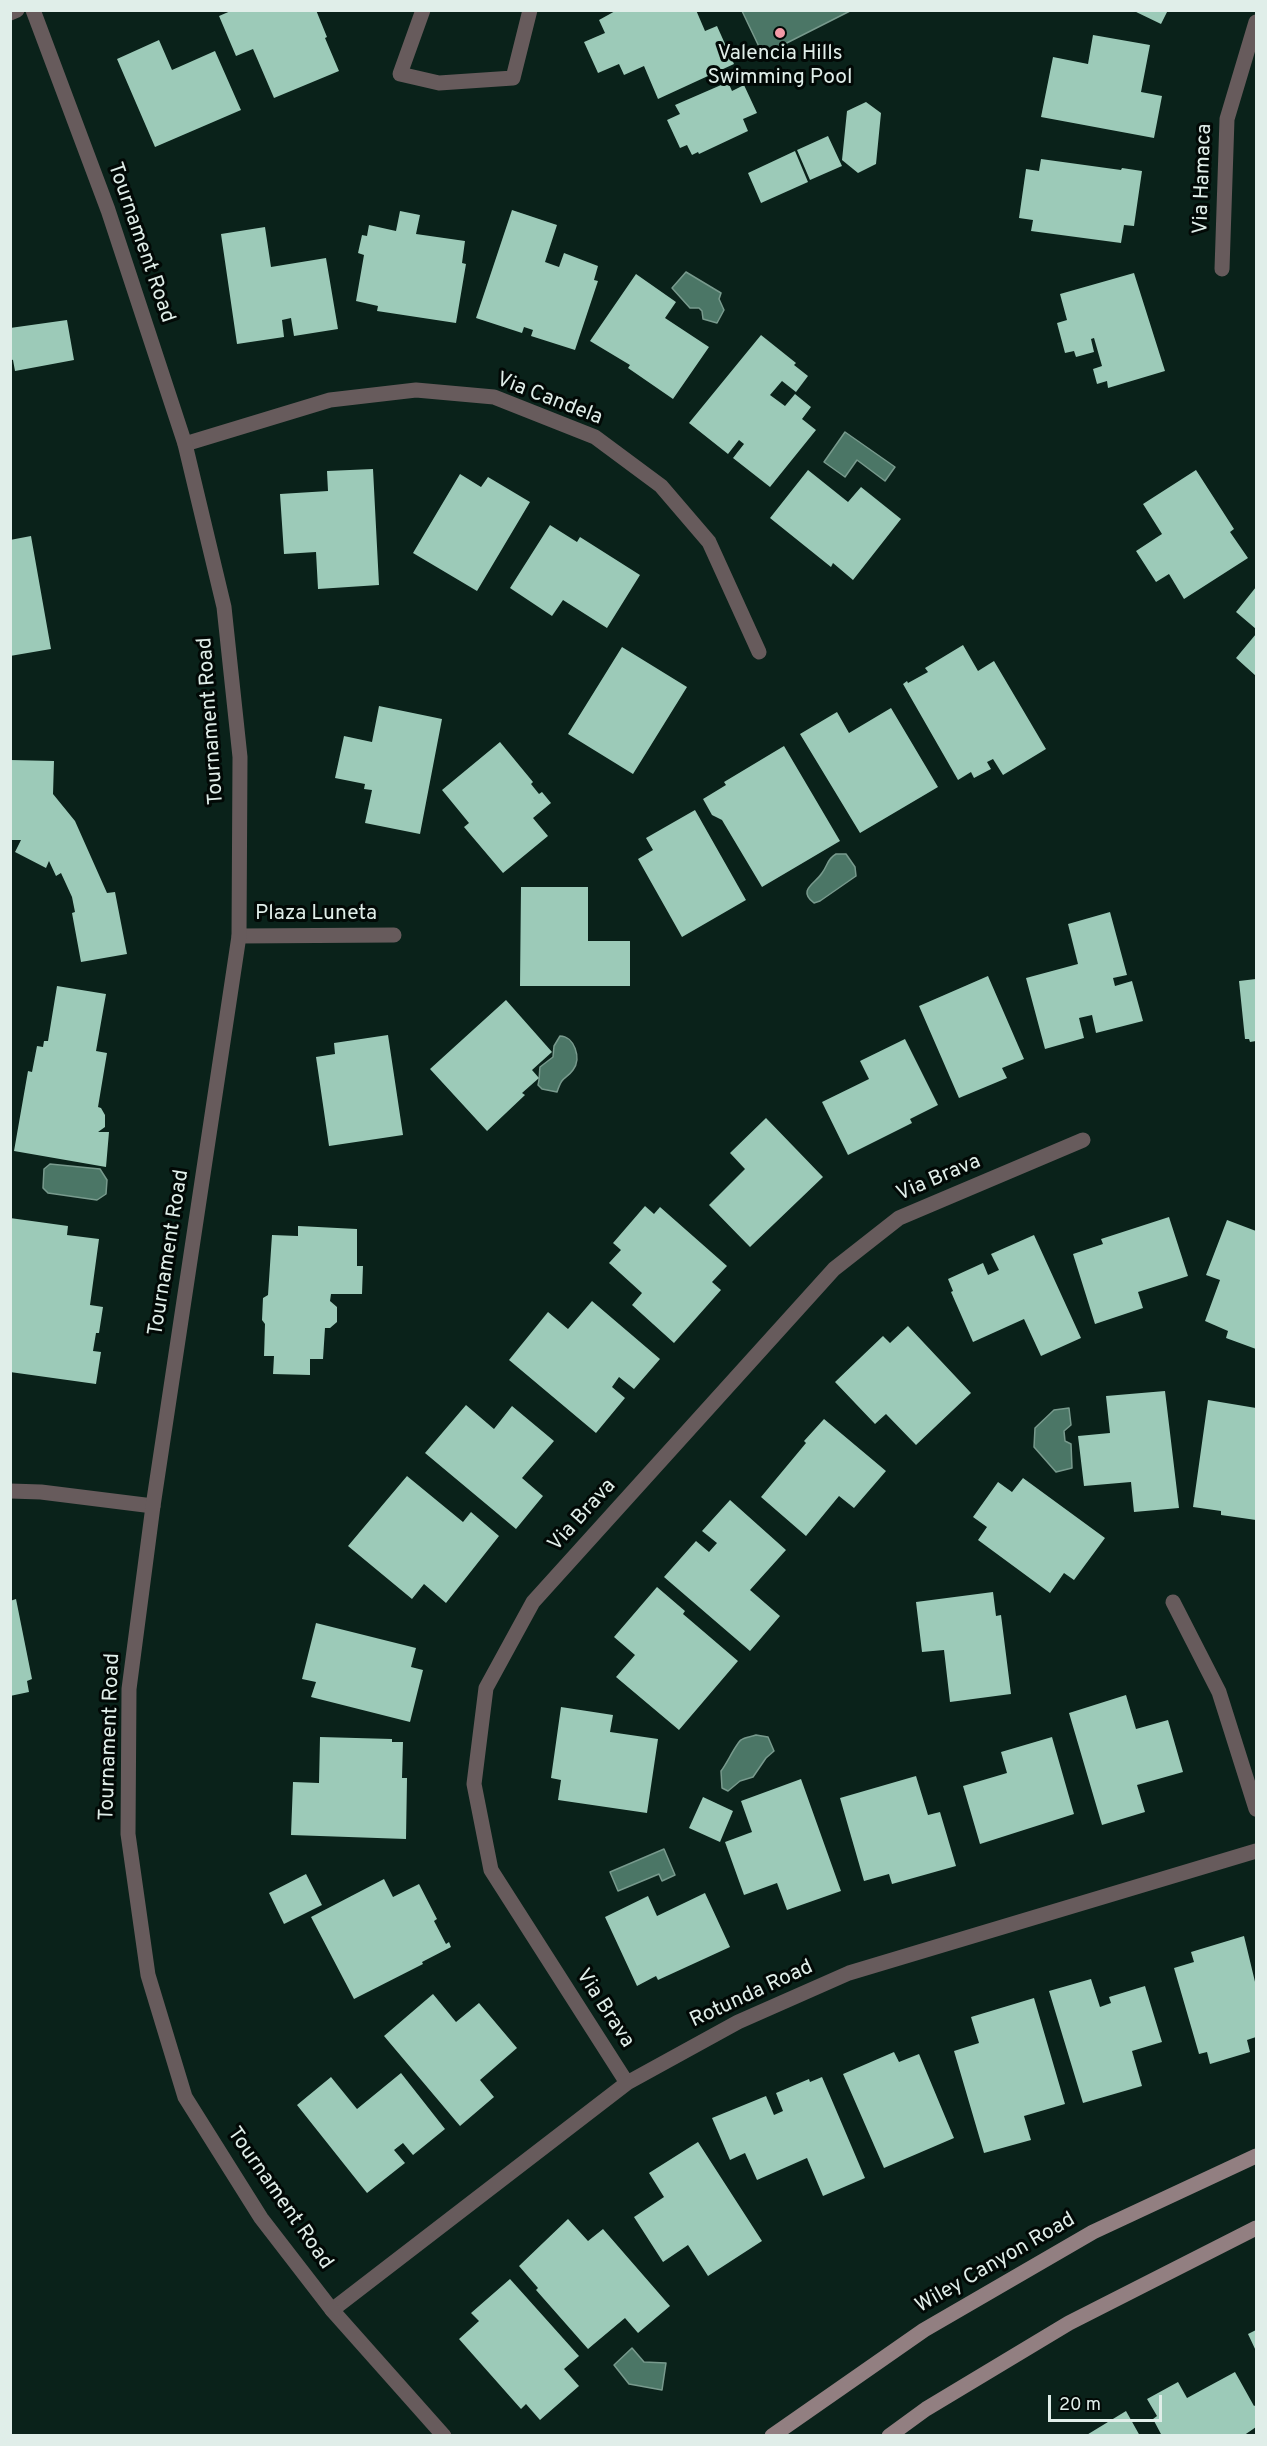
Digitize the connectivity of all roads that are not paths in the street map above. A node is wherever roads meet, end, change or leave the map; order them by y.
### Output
1 (17, 10) edge
2 (33, 10) edge
3 (423, 10) edge
4 (530, 10) edge
5 (10, 13) edge
6 (1257, 22) edge
7 (1222, 269) dead end
8 (185, 444) junction
9 (759, 652) dead end
10 (394, 935) dead end
11 (239, 936) junction
12 (1083, 1140) dead end
13 (10, 1491) edge
14 (153, 1506) junction
15 (1173, 1602) dead end
16 (1257, 1809) edge
17 (1257, 1851) edge
18 (627, 2084) junction
19 (1257, 2156) edge
20 (1257, 2228) edge
21 (333, 2310) junction
22 (444, 2436) edge
23 (772, 2436) edge
24 (889, 2436) edge

1 - 5 street
2 - 8 street, Tournament Road
3 - 4 street
6 - 7 street, Via Hamaca
8 - 9 street, Via Candela
8 - 11 street, Tournament Road
10 - 11 street, Plaza Luneta
11 - 14 street, Tournament Road
12 - 18 street, Via Brava
13 - 14 street
14 - 21 street, Tournament Road
15 - 16 street
17 - 18 street, Rotunda Road
18 - 21 street, Rotunda Road
19 - 23 main road, Wiley Canyon Road
20 - 24 main road
21 - 22 street, Tournament Road

